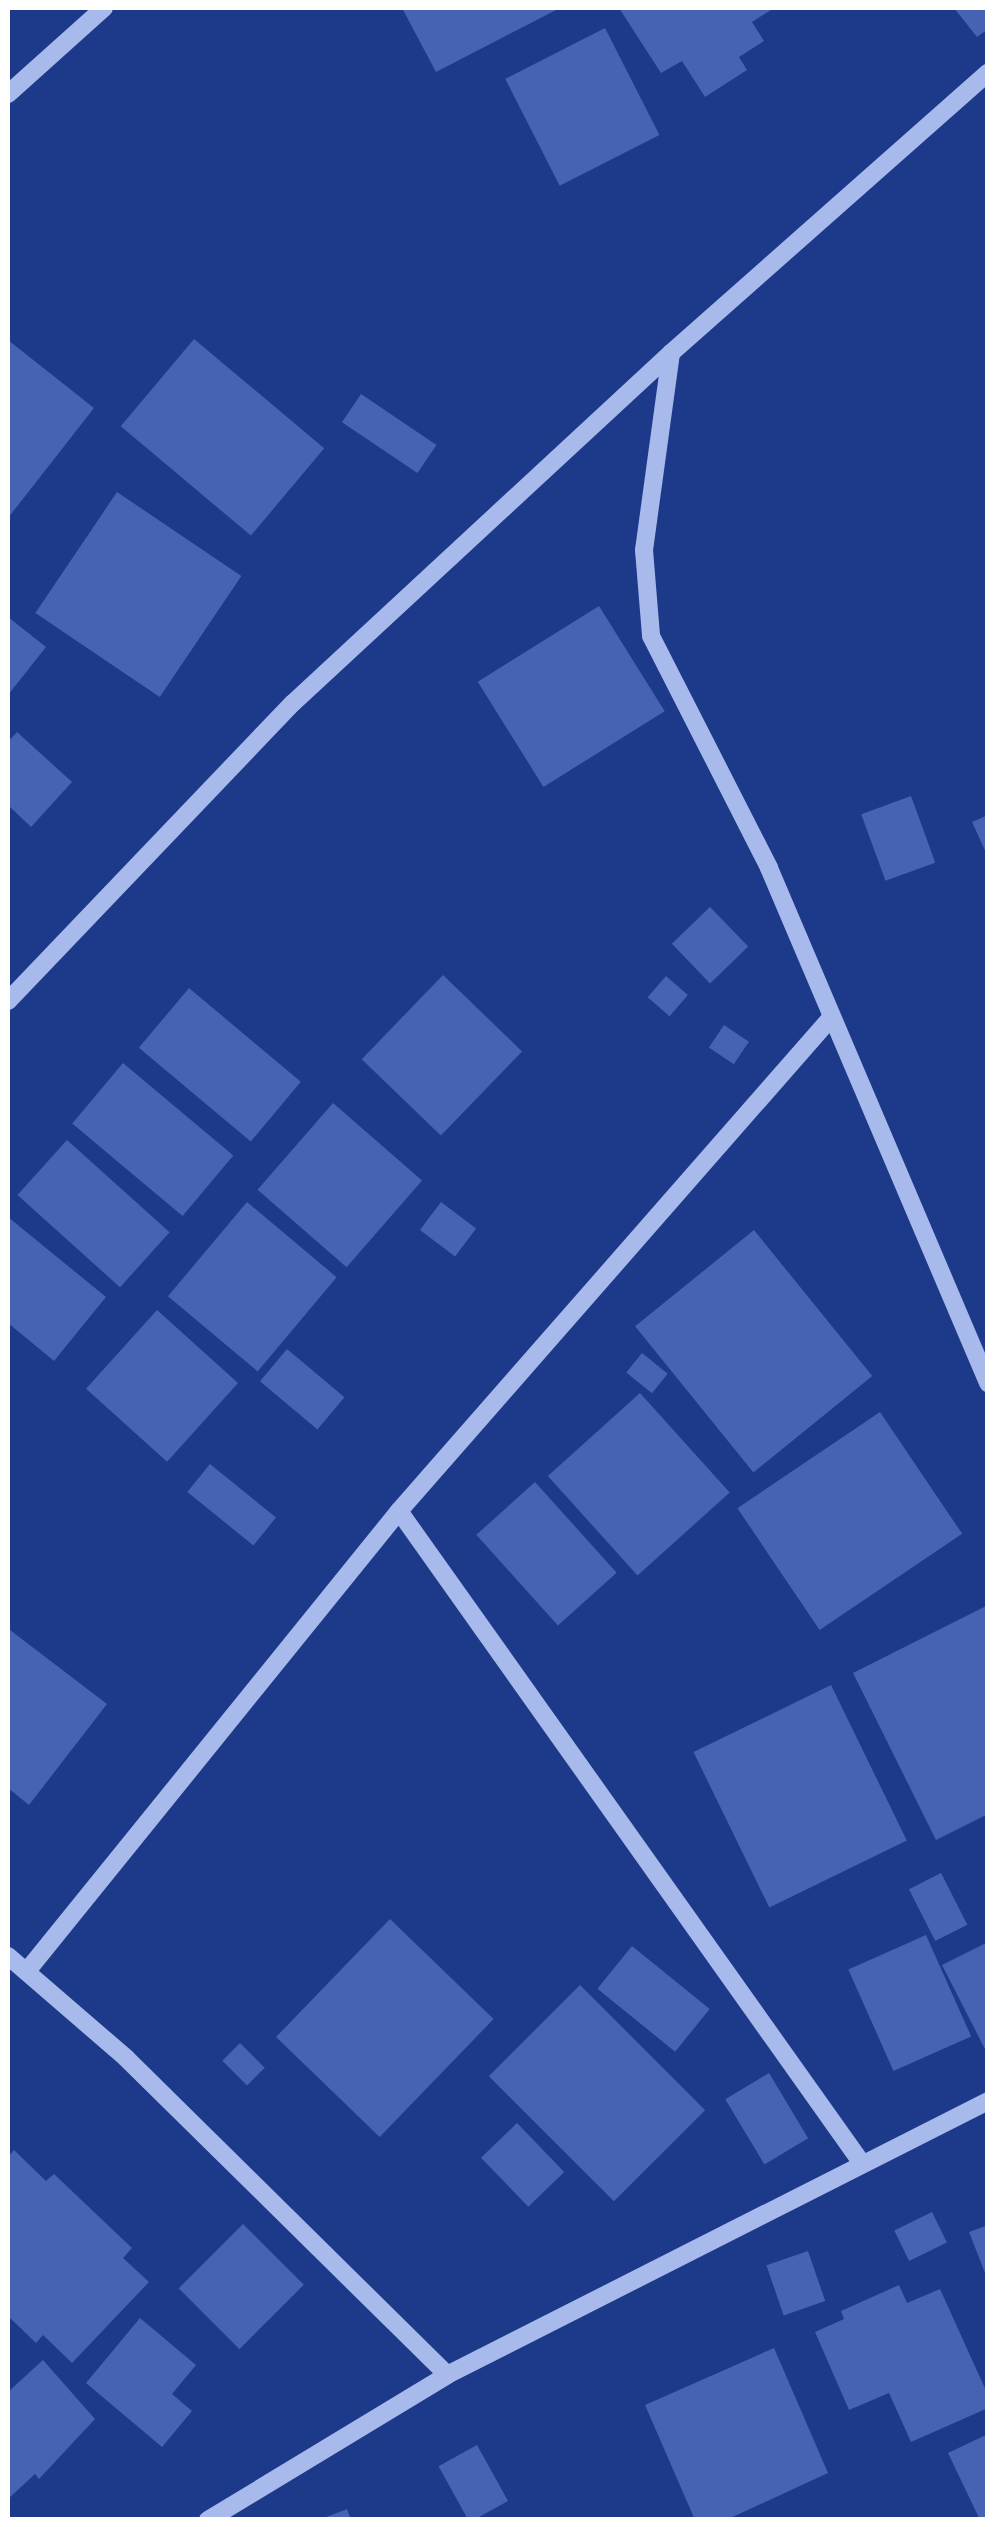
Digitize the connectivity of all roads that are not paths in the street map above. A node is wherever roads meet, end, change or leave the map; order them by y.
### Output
1 (104, 8) edge
2 (988, 73) edge
3 (8, 94) edge
4 (671, 353) junction
5 (8, 1001) edge
6 (829, 1020) junction
7 (988, 1382) edge
8 (399, 1510) junction
9 (8, 1956) edge
10 (27, 1972) junction
11 (988, 2101) edge
12 (860, 2162) junction
13 (447, 2375) junction
14 (208, 2520) edge

1 - 3 street
2 - 4 street
4 - 5 street
4 - 6 street
6 - 7 street
6 - 8 street
8 - 10 street
8 - 12 street
9 - 10 street
10 - 13 street
11 - 12 street
12 - 13 street
13 - 14 street

